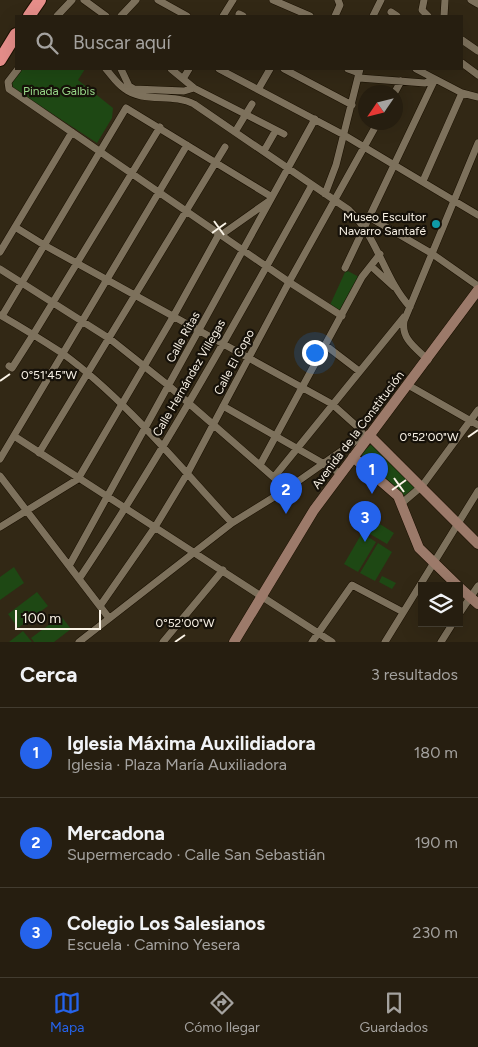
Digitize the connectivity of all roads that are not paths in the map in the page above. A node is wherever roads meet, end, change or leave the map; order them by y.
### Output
1 (40, 0) edge
2 (72, 0) edge
3 (84, 0) edge
4 (136, 0) edge
5 (158, 0) edge
6 (273, 0) edge
7 (338, 0) edge
8 (381, 0) edge
9 (424, 0) edge
10 (445, 0) edge
11 (471, 0) edge
12 (230, 1) edge
13 (478, 4) edge
14 (30, 15) edge
15 (58, 15) edge
16 (105, 15) edge
17 (122, 15) edge
18 (185, 15) edge
19 (223, 15) edge
20 (308, 15) edge
21 (336, 15) edge
22 (374, 15) edge
23 (427, 15) edge
24 (444, 15) edge
25 (15, 36) edge
26 (463, 41) edge
27 (478, 51) edge
28 (0, 60) edge
29 (463, 64) edge
30 (17, 70) edge
31 (107, 70) edge
32 (121, 70) edge
33 (172, 70) edge
34 (188, 70) edge
35 (221, 70) edge
36 (269, 70) edge
37 (286, 70) edge
38 (418, 70) edge
39 (359, 73) edge
40 (478, 75) edge
41 (184, 79) junction
42 (435, 79) junction
43 (401, 81) junction
44 (399, 85) edge
45 (194, 88) junction
46 (259, 88) junction
47 (134, 91) junction
48 (462, 93) junction
49 (478, 98) edge
50 (188, 100) junction
51 (252, 104) dead end
52 (352, 105) junction
53 (245, 115) junction
54 (315, 119) junction
55 (160, 127) junction
56 (276, 130) junction
57 (374, 130) edge
58 (72, 132) junction
59 (235, 132) junction
60 (284, 134) dead end
61 (344, 134) junction
62 (478, 143) edge
63 (187, 145) junction
64 (225, 147) dead end
65 (364, 147) junction
66 (100, 151) junction
67 (264, 151) junction
68 (216, 163) junction
69 (393, 164) junction
70 (288, 169) junction
71 (131, 172) junction
72 (423, 181) junction
73 (312, 185) junction
74 (160, 192) junction
75 (325, 194) junction
76 (271, 199) junction
77 (335, 200) junction
78 (454, 201) junction
79 (349, 210) junction
80 (477, 211) edge
81 (186, 212) junction
82 (369, 217) junction
83 (16, 227) junction
84 (365, 227) junction
85 (220, 234) junction
86 (44, 245) junction
87 (244, 251) junction
88 (0, 252) edge
89 (380, 254) junction
90 (431, 254) junction
91 (76, 262) junction
92 (267, 266) junction
93 (372, 267) junction
94 (345, 268) dead end
95 (0, 269) edge
96 (106, 278) junction
97 (21, 282) junction
98 (289, 282) junction
99 (478, 288) edge
100 (397, 290) junction
101 (136, 296) junction
102 (53, 302) junction
103 (410, 307) junction
104 (406, 315) junction
105 (1, 316) edge
106 (342, 316) junction
107 (173, 317) junction
108 (82, 319) junction
109 (200, 331) junction
110 (33, 335) junction
111 (110, 339) junction
112 (222, 344) junction
113 (326, 345) junction
114 (62, 354) junction
115 (248, 358) junction
116 (428, 360) junction
117 (9, 366) dead end
118 (144, 366) junction
119 (359, 371) junction
120 (88, 375) junction
121 (408, 385) junction
122 (169, 386) junction
123 (302, 388) junction
124 (188, 403) junction
125 (332, 404) junction
126 (121, 406) junction
127 (223, 406) junction
128 (478, 410) edge
129 (471, 421) junction
130 (213, 425) junction
131 (478, 425) edge
132 (145, 430) junction
133 (366, 435) junction
134 (14, 436) junction
135 (275, 436) junction
136 (162, 448) junction
137 (297, 448) junction
138 (39, 453) junction
139 (353, 457) junction
140 (0, 459) edge
141 (323, 463) junction
142 (260, 465) junction
143 (187, 474) junction
144 (340, 474) junction
145 (0, 476) edge
146 (274, 477) junction
147 (78, 479) junction
148 (422, 486) junction
149 (287, 489) junction
150 (478, 491) edge
151 (107, 497) junction
152 (402, 503) junction
153 (126, 509) junction
154 (26, 512) junction
155 (232, 523) junction
156 (458, 523) junction
157 (0, 527) edge
158 (155, 527) junction
159 (478, 544) edge
160 (195, 552) junction
161 (433, 561) junction
162 (69, 566) junction
163 (223, 570) junction
164 (79, 579) junction
165 (455, 582) edge
166 (478, 586) edge
167 (463, 590) edge
168 (261, 597) junction
169 (474, 601) edge
170 (100, 606) junction
171 (463, 611) edge
172 (403, 612) junction
173 (109, 618) junction
174 (450, 627) edge
175 (319, 632) junction
176 (79, 642) edge
177 (163, 642) edge
178 (234, 642) edge
179 (312, 642) edge
180 (332, 642) edge
181 (385, 642) edge
182 (441, 642) edge

1 - 14 highway
2 - 15 street
3 - 16 street
4 - 17 street
5 - 18 street
6 - 20 street
7 - 21 street
8 - 22 street
9 - 23 street
10 - 24 street
11 - 13 street
12 - 19 street
25 - 28 highway
26 - 27 street
29 - 40 street
30 - 58 street
31 - 47 street
32 - 47 street
33 - 41 street
34 - 41 street
35 - 46 street
36 - 46 street
37 - 52 street
38 - 42 street
39 - 43 street
39 - 52 street
41 - 45 street
42 - 43 street
42 - 48 street
42 - 69 street
43 - 44 street
45 - 47 street
45 - 50 street
45 - 53 street
46 - 54 street
47 - 50 street
48 - 49 street
48 - 72 street
50 - 59 street
51 - 53 street
52 - 61 street
53 - 56 street
53 - 59 street
54 - 61 street
54 - 70 street, Calle Ritas
55 - 63 street
55 - 66 street
55 - 71 street
56 - 60 street
56 - 67 street
57 - 65 street, Calle El Copo
58 - 66 street
58 - 83 street
59 - 67 street
61 - 65 street
61 - 75 street
62 - 78 street
63 - 68 street
63 - 74 street
64 - 68 street
65 - 69 street
65 - 77 street, Calle El Copo
66 - 71 street
66 - 86 street
67 - 70 street
68 - 76 street
68 - 81 street
69 - 72 street
69 - 82 street
70 - 73 street
70 - 76 street, Calle Ritas
71 - 74 street
71 - 91 street
72 - 78 street
73 - 75 street
73 - 92 street, Calle Hernández Villegas
74 - 81 street
74 - 96 street
75 - 77 street
76 - 85 street
76 - 87 street, Calle Ritas
77 - 79 street
77 - 98 street, Calle El Copo
78 - 80 street
78 - 90 street
79 - 82 street
79 - 84 street
81 - 85 street
81 - 101 street
82 - 84 street
82 - 90 street
83 - 86 street
83 - 88 street
84 - 89 street
84 - 94 street
85 - 87 street
85 - 107 street
86 - 91 street
86 - 97 street
87 - 92 street
87 - 109 street, Calle Ritas
89 - 93 street
89 - 100 street
90 - 99 street
90 - 103 street
91 - 96 street
91 - 102 street
92 - 98 street
92 - 112 street, Calle Hernández Villegas
93 - 100 street
93 - 106 street
95 - 97 street
96 - 101 street
96 - 108 street
97 - 102 street
97 - 105 street
98 - 106 street
98 - 115 street, Calle El Copo
99 - 116 street, Avenida de la Constitución
100 - 103 street
101 - 107 street
101 - 111 street
102 - 108 street
102 - 110 street
103 - 104 street
104 - 116 street
104 - 119 street
105 - 110 street
106 - 113 street
107 - 109 street
107 - 118 street
108 - 111 street
108 - 114 street
109 - 112 street
109 - 122 street, Calle Ritas
110 - 114 street
110 - 117 street
111 - 118 street
111 - 120 street
112 - 115 street
112 - 124 street, Calle Hernández Villegas
113 - 119 street
113 - 123 street
114 - 120 street
114 - 134 street
115 - 123 street
115 - 127 street, Calle El Copo
116 - 121 street, Avenida de la Constitución
118 - 122 street
118 - 126 street
119 - 125 street
120 - 126 street
120 - 138 street
121 - 129 street
121 - 133 street, Avenida de la Constitución
122 - 124 street
122 - 132 street, Calle Ritas
123 - 125 street
123 - 135 street
124 - 130 street
124 - 136 street, Calle Hernández Villegas
125 - 133 street
125 - 137 street
126 - 132 street
126 - 147 street
127 - 130 street, Calle El Copo
127 - 135 street
128 - 129 street
129 - 131 street
129 - 148 street
130 - 142 street
130 - 143 street, Calle El Copo
132 - 136 street
132 - 151 street, Calle Ritas
133 - 139 street, Avenida de la Constitución
133 - 141 street
133 - 148 street
134 - 138 street
134 - 140 street
135 - 137 street
135 - 142 street
136 - 143 street
136 - 153 street, Calle Hernández Villegas
137 - 141 street
137 - 146 street
138 - 147 street
139 - 144 street, Avenida de la Constitución
139 - 152 street
141 - 144 street
141 - 149 street
142 - 146 street
143 - 155 street
143 - 158 street, Calle El Copo
144 - 168 street, Avenida de la Constitución
145 - 154 street
146 - 149 street
147 - 151 street
147 - 154 street
148 - 152 street
148 - 156 street
149 - 155 street
150 - 156 street
151 - 153 street
151 - 162 street, Calle Ritas
152 - 161 street
153 - 158 street
153 - 164 street, Calle Hernández Villegas
154 - 157 street
154 - 162 street
155 - 160 street
156 - 159 street
156 - 161 street
158 - 160 street
158 - 170 street, Calle El Copo
160 - 163 street
160 - 173 street
161 - 165 street
161 - 172 street
162 - 164 street
163 - 168 street
163 - 177 street
164 - 170 street
166 - 169 street
167 - 169 street
168 - 175 street
168 - 178 street, Avenida de la Constitución
169 - 171 street
170 - 173 street
172 - 175 street
172 - 181 street
173 - 176 street
174 - 182 street
175 - 179 street
175 - 180 street

